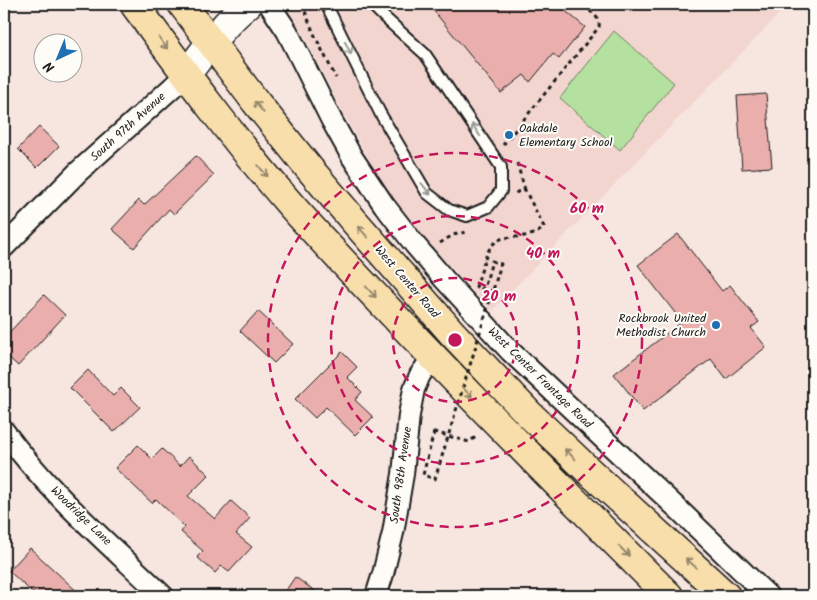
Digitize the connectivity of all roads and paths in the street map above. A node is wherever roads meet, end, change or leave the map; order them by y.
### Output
1 (134, 4) edge
2 (182, 4) edge
3 (248, 4) edge
4 (269, 4) edge
5 (302, 4) edge
6 (326, 4) edge
7 (371, 4) edge
8 (580, 4) edge
9 (210, 42) junction
10 (186, 75) junction
11 (339, 86) dead end
12 (503, 146) dead end
13 (512, 199) dead end
14 (472, 230) dead end
15 (434, 237) dead end
16 (439, 244) junction
17 (4, 247) edge
18 (443, 249) dead end
19 (486, 308) dead end
20 (493, 315) dead end
21 (433, 357) junction
22 (4, 431) edge
23 (481, 433) dead end
24 (163, 596) edge
25 (376, 596) edge
26 (669, 596) edge
27 (726, 596) edge
28 (768, 596) edge

1 -> 10 main road
2 - 9 main road, West Center Road
3 - 9 street, South 97th Avenue
4 - 28 street, West Center Frontage Road
5 - 11 path
6 -> 7 lane
8 - 12 path
9 - 10 street, South 97th Avenue
27 -> 9 main road, West Center Road
10 - 17 street, South 97th Avenue
10 -> 21 main road
13 - 23 path, bridge
14 - 16 path
15 - 16 path
16 - 18 path
19 - 20 path
21 - 25 street, South 98th Avenue
21 -> 26 main road
22 - 24 street, Woodridge Lane

